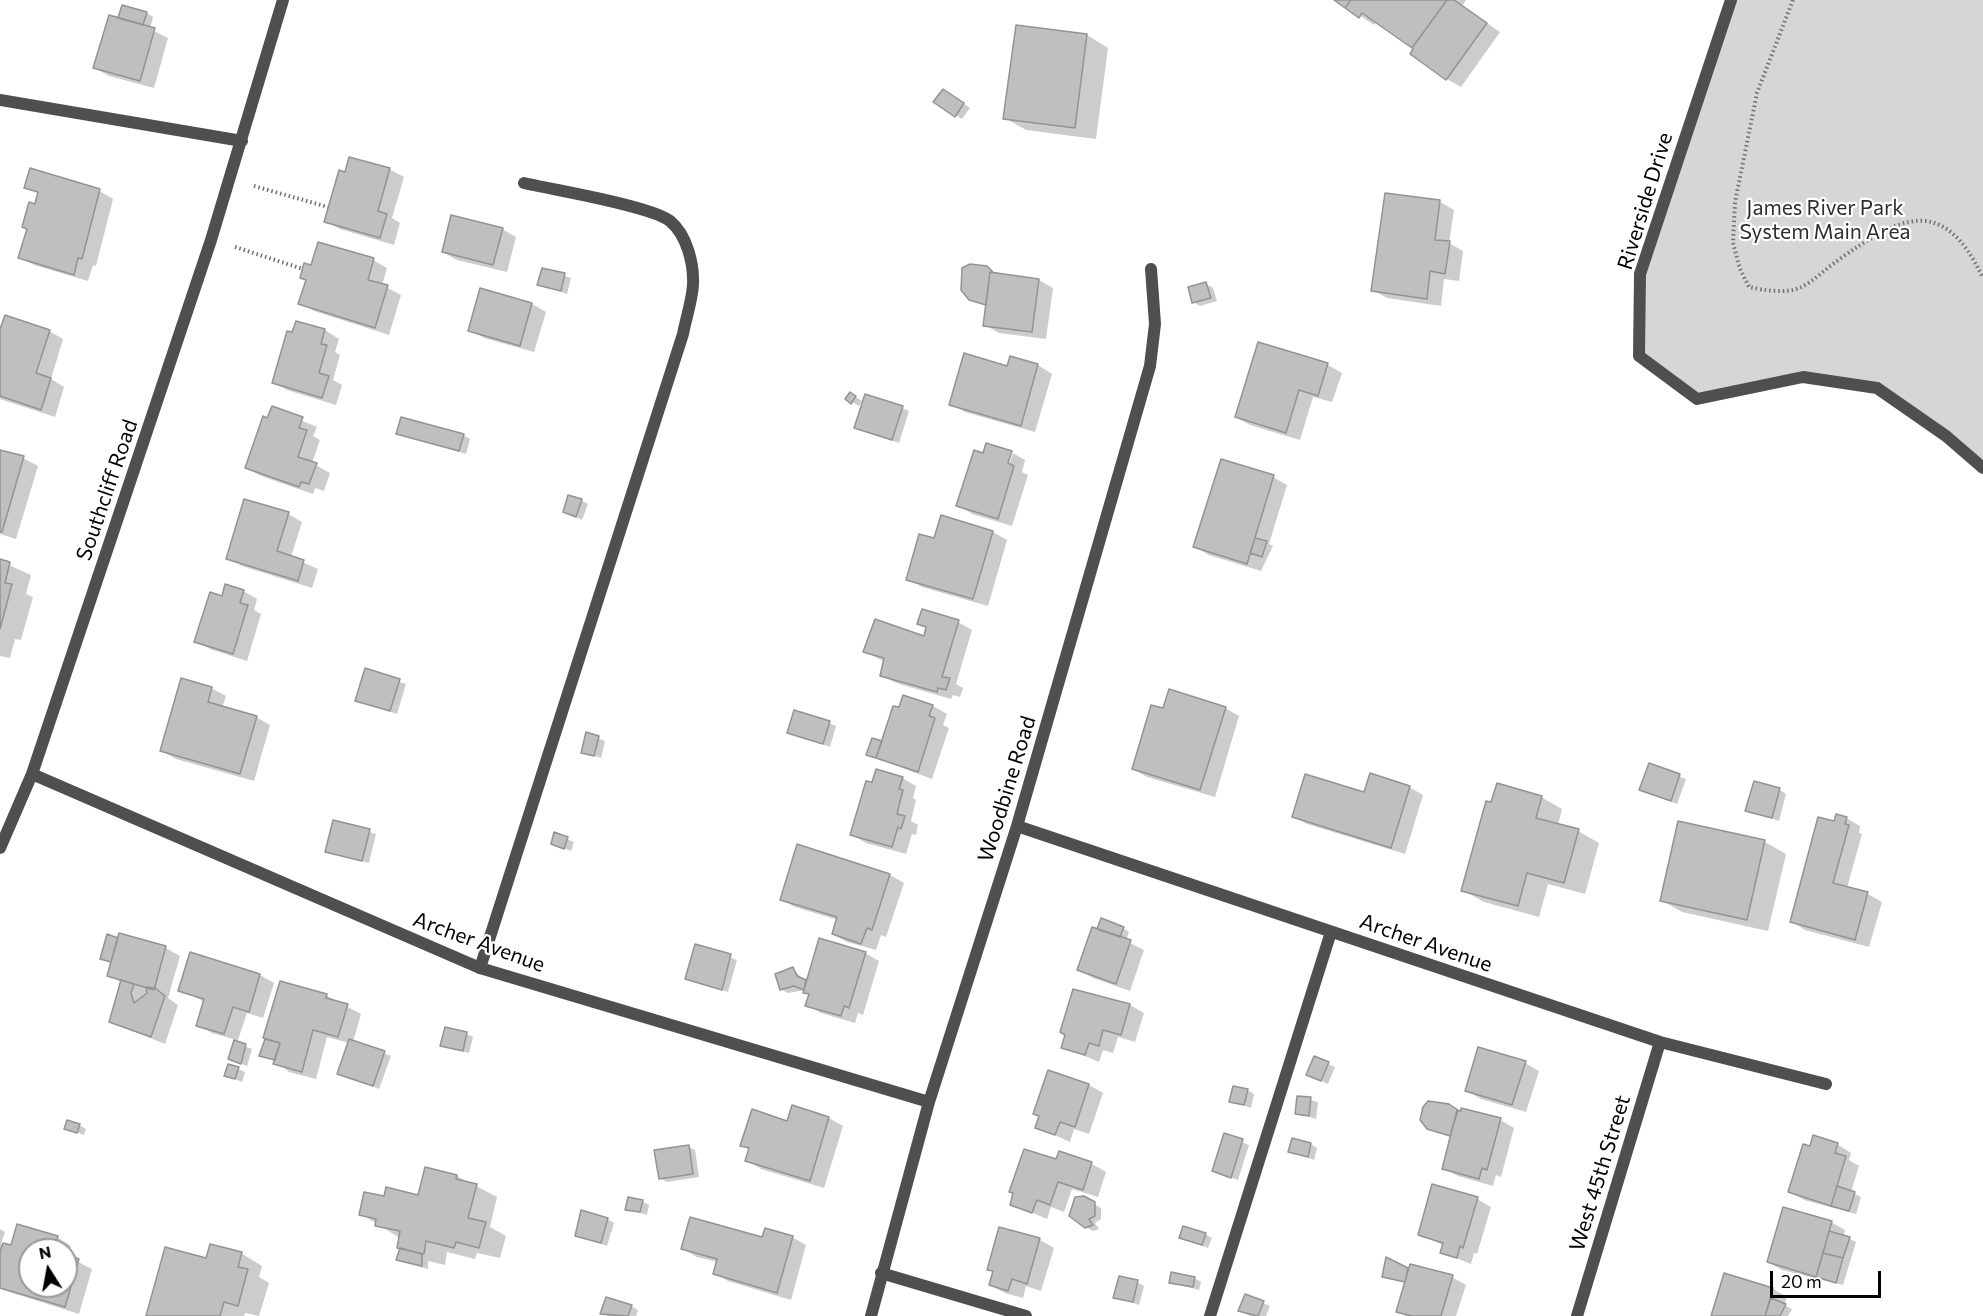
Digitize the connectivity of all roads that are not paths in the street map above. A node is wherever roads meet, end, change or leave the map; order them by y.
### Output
1 (283, 0) edge
2 (1731, 0) edge
3 (0, 100) edge
4 (242, 141) junction
5 (524, 183) dead end
6 (1151, 269) dead end
7 (1983, 468) edge
8 (32, 774) junction
9 (1017, 826) junction
10 (0, 848) edge
11 (1331, 932) junction
12 (480, 968) junction
13 (1660, 1042) junction
14 (1826, 1084) dead end
15 (928, 1102) junction
16 (881, 1273) junction
17 (871, 1316) edge
18 (1026, 1316) edge
19 (1210, 1316) edge
20 (1577, 1316) edge

1 - 4 street, Southcliff Road
2 - 7 street, Riverside Drive
3 - 4 street
4 - 8 street, Southcliff Road
5 - 12 street
6 - 9 street, Woodbine Road
8 - 10 street, Southcliff Road
8 - 12 street, Archer Avenue
9 - 11 street, Archer Avenue
9 - 15 street, Woodbine Road
11 - 13 street, Archer Avenue
11 - 19 street
12 - 15 street, Archer Avenue
13 - 14 street, Archer Avenue
13 - 20 street, West 45th Street
15 - 16 street, Woodbine Road
16 - 17 street, Woodbine Road
16 - 18 street

